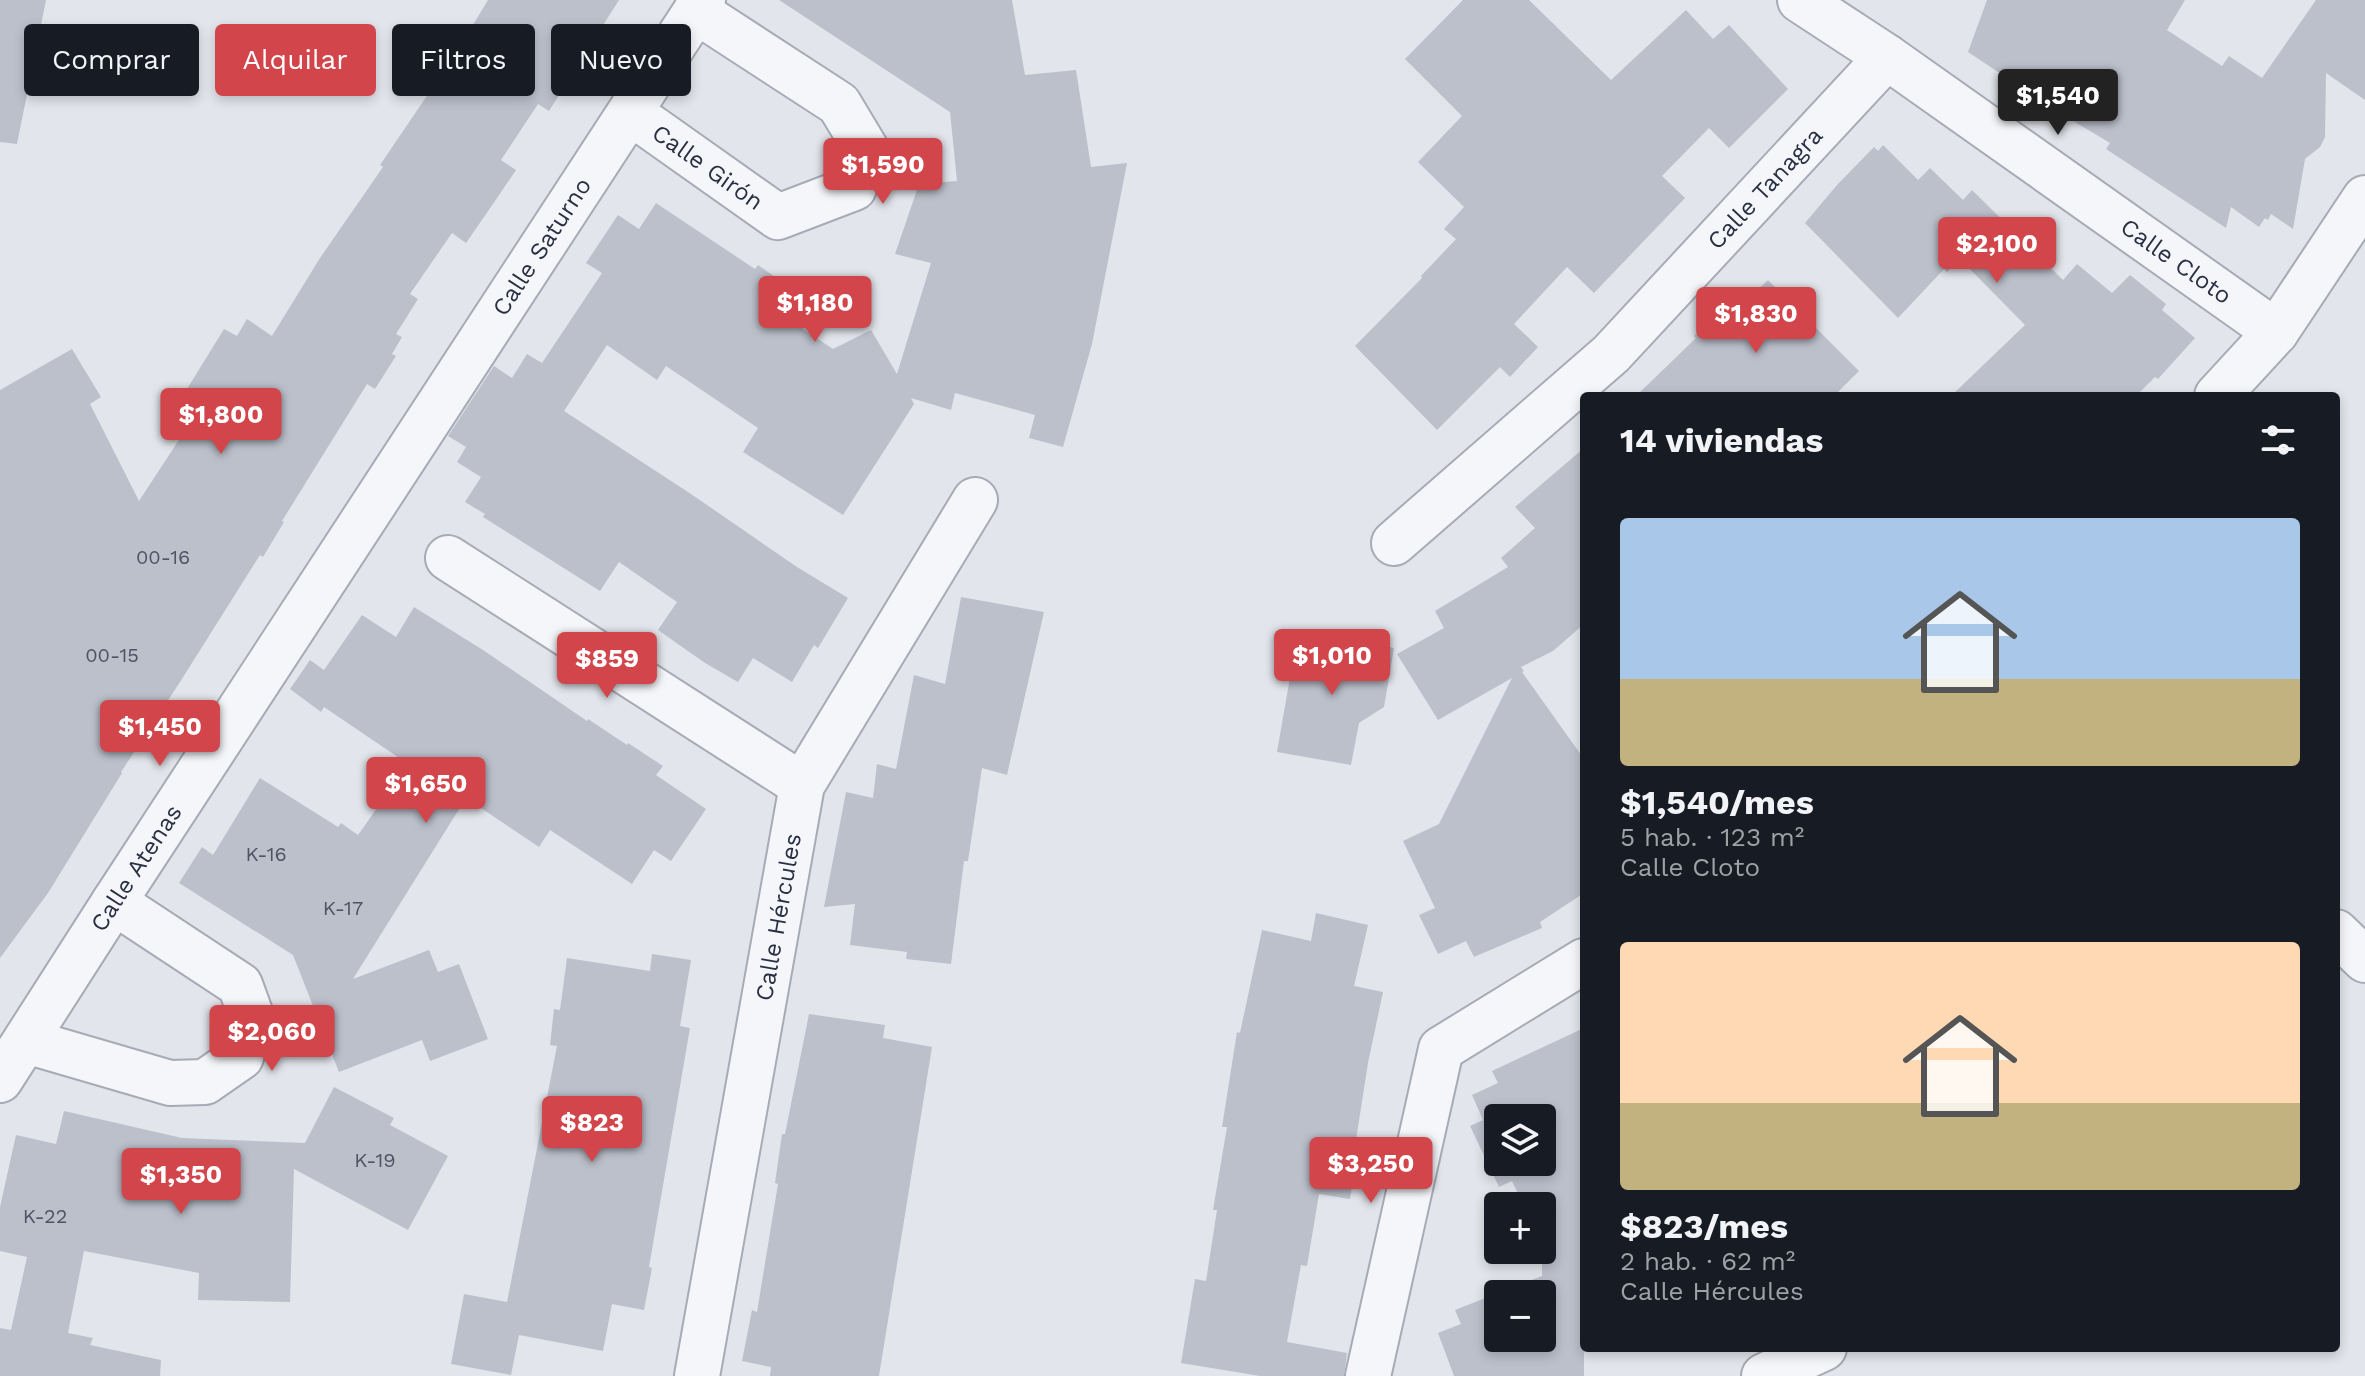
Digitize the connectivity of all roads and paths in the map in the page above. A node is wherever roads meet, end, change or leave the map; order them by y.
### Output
1 (1800, 0) edge
2 (700, 6) edge
3 (1887, 57) junction
4 (631, 113) junction
5 (2365, 198) edge
6 (2276, 332) junction
7 (2221, 392) edge
8 (975, 500) dead end
9 (384, 511) joint
10 (1394, 543) dead end
11 (448, 558) dead end
12 (802, 785) junction
13 (114, 902) junction
14 (1580, 963) edge
15 (26, 1041) junction
16 (0, 1080) edge
17 (1815, 1352) edge
18 (697, 1376) edge
19 (1368, 1376) edge
20 (1764, 1376) edge

1 - 3 street, Calle Cloto
2 - 4 street, Calle Saturno
2 - 4 street, Calle Girón
3 - 6 street, Calle Cloto
3 - 10 street, Calle Tanagra
4 - 9 street, Calle Saturno
5 - 6 street
6 - 7 street
8 - 12 street, Calle Hércules
9 - 13 street, Calle Atenas
11 - 12 street
12 - 18 street, Calle Hércules
13 - 15 street, Calle Atenas
13 - 15 street
14 - 19 street
15 - 16 street, Calle Atenas
17 - 20 street

